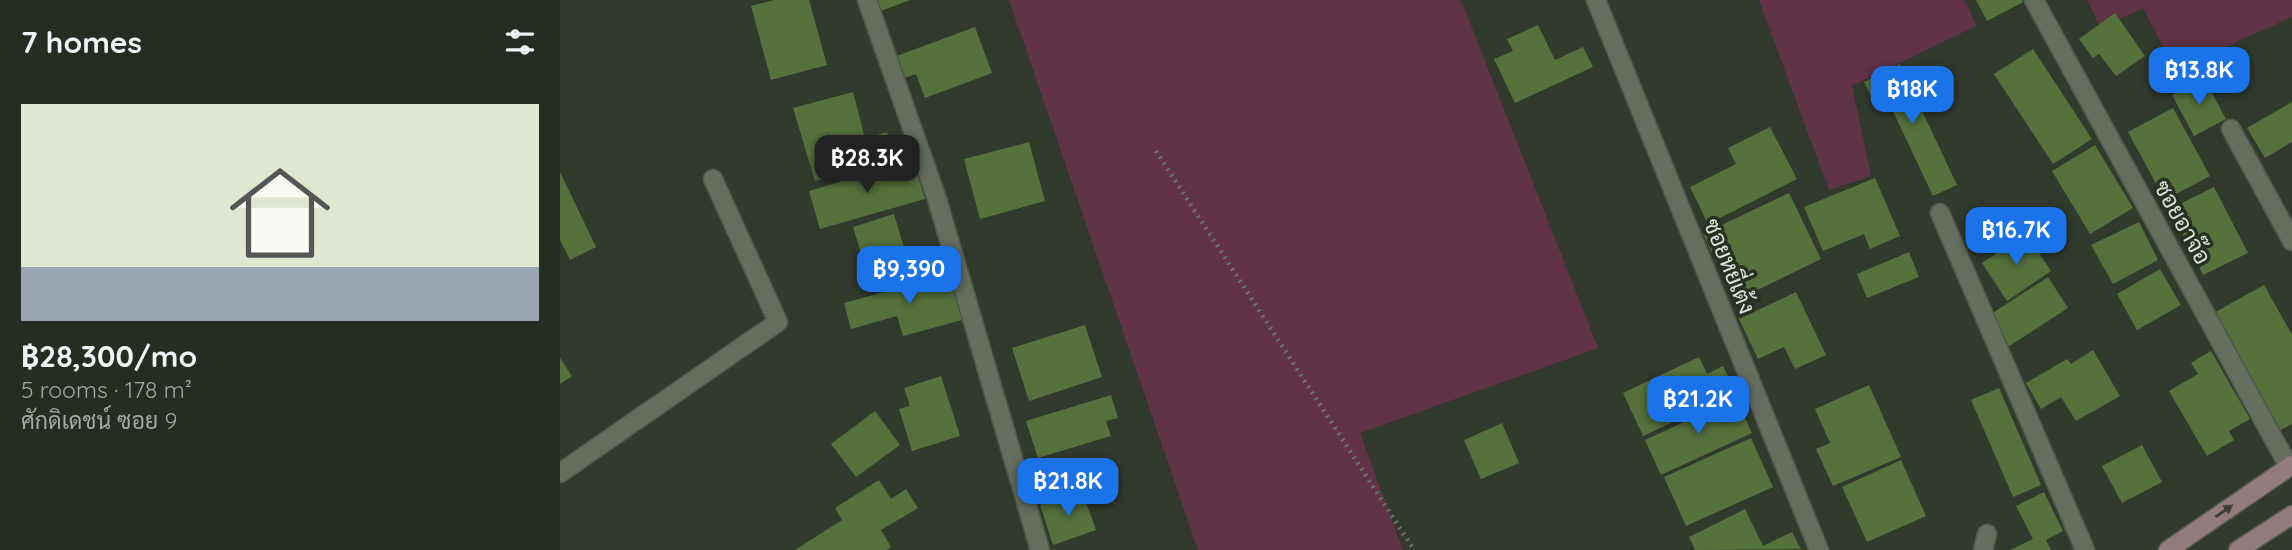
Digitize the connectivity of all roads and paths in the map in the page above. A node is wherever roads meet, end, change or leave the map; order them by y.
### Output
1 (867, 0) edge
2 (1596, 0) edge
3 (2034, 0) edge
4 (2231, 129) dead end
5 (1156, 151) dead end
6 (713, 179) dead end
7 (1940, 213) dead end
8 (2292, 241) edge
9 (2290, 466) edge
10 (560, 473) edge
11 (2292, 515) edge
12 (1040, 550) edge
13 (1413, 550) edge
14 (1819, 550) edge
15 (2085, 550) edge
16 (2168, 550) edge
17 (2238, 550) edge

1 - 12 street
2 - 14 street, ซอยหยี่เต้ง
3 - 9 street, ซอยอาจ๊อ
4 - 8 street
5 - 13 path
6 - 10 street
7 - 15 street
16 -> 9 main road
11 - 17 main road

